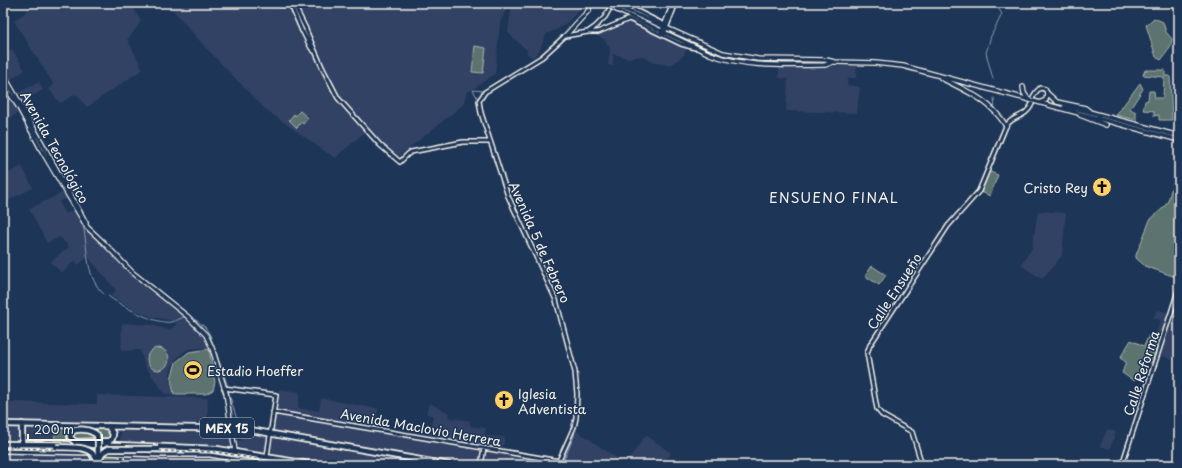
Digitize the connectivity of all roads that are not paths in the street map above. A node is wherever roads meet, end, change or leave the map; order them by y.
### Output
1 (268, 3) edge
2 (313, 3) edge
3 (590, 3) edge
4 (602, 3) edge
5 (629, 3) edge
6 (675, 3) edge
7 (292, 4) edge
8 (611, 4) edge
9 (633, 14) junction
10 (664, 30) junction
11 (588, 32) junction
12 (565, 36) junction
13 (835, 62) junction
14 (931, 73) junction
15 (3, 74) edge
16 (3, 83) edge
17 (1023, 87) dead end
18 (1047, 93) junction
19 (1033, 97) dead end
20 (1028, 99) junction
21 (1040, 102) junction
22 (1032, 104) dead end
23 (1077, 111) junction
24 (1090, 112) junction
25 (1106, 125) dead end
26 (1006, 126) junction
27 (1179, 136) edge
28 (1179, 140) edge
29 (490, 142) junction
30 (71, 199) junction
31 (1179, 288) edge
32 (224, 388) junction
33 (273, 412) junction
34 (3, 424) edge
35 (22, 424) junction
36 (108, 426) junction
37 (232, 428) junction
38 (270, 433) junction
39 (3, 444) edge
40 (22, 444) junction
41 (33, 444) junction
42 (186, 448) junction
43 (484, 448) junction
44 (3, 451) edge
45 (235, 451) junction
46 (90, 453) junction
47 (122, 454) junction
48 (267, 456) junction
49 (559, 461) junction
50 (96, 464) edge
51 (122, 465) edge
52 (269, 465) edge
53 (315, 465) edge
54 (449, 465) edge
55 (481, 465) edge
56 (557, 465) edge
57 (564, 465) edge
58 (922, 465) edge
59 (1122, 465) edge

1 - 7 main road
2 - 7 main road
3 - 12 main road
4 - 8 main road
5 - 9 street
6 - 10 street
7 - 29 street
8 - 9 main road, bridge
8 - 11 street
9 - 10 main road
9 - 10 street
10 - 11 street
10 - 13 main road
10 - 13 main road
11 - 12 street
12 - 29 street, Avenida 5 de Febrero
13 - 14 main road
14 - 20 main road
14 - 26 main road
15 - 30 main road, Avenida Tecnológico
16 - 30 main road, Avenida Tecnológico
17 - 20 main road
18 - 19 street
18 - 21 main road
18 - 24 main road
20 - 21 main road
21 - 23 main road
22 - 26 street
23 - 24 main road
23 - 25 main road
23 - 28 main road
24 - 27 main road
26 - 58 street, Calle Ensueño
29 - 49 street, Avenida 5 de Febrero
30 - 32 main road, Avenida Tecnológico
31 - 59 street, Calle Reforma
32 - 33 street
32 - 37 main road, Avenida Tecnológico
33 - 38 street
33 - 43 street, Avenida Maclovio Herrera
34 - 35 highway, MEX 15
35 - 36 highway, MEX 15
35 - 40 highway
36 - 37 highway, MEX 15
36 - 50 highway, bridge
37 - 38 highway, MEX 15
37 - 45 main road, Avenida Tecnológico
38 - 48 street
38 - 54 highway, MEX 15
39 - 40 highway, MEX 15
40 - 41 highway, MEX 15
41 - 42 highway, MEX 15
41 - 50 highway, bridge
42 - 45 highway, MEX 15
42 - 50 highway, bridge
43 - 49 street, Avenida Maclovio Herrera
43 - 55 street
44 - 46 street
45 - 48 highway, MEX 15
46 - 47 street
46 - 50 street
47 - 51 street
47 - 52 street
48 - 53 highway, MEX 15
49 - 56 street, Avenida 5 de Febrero
49 - 57 street, Avenida Maclovio Herrera

